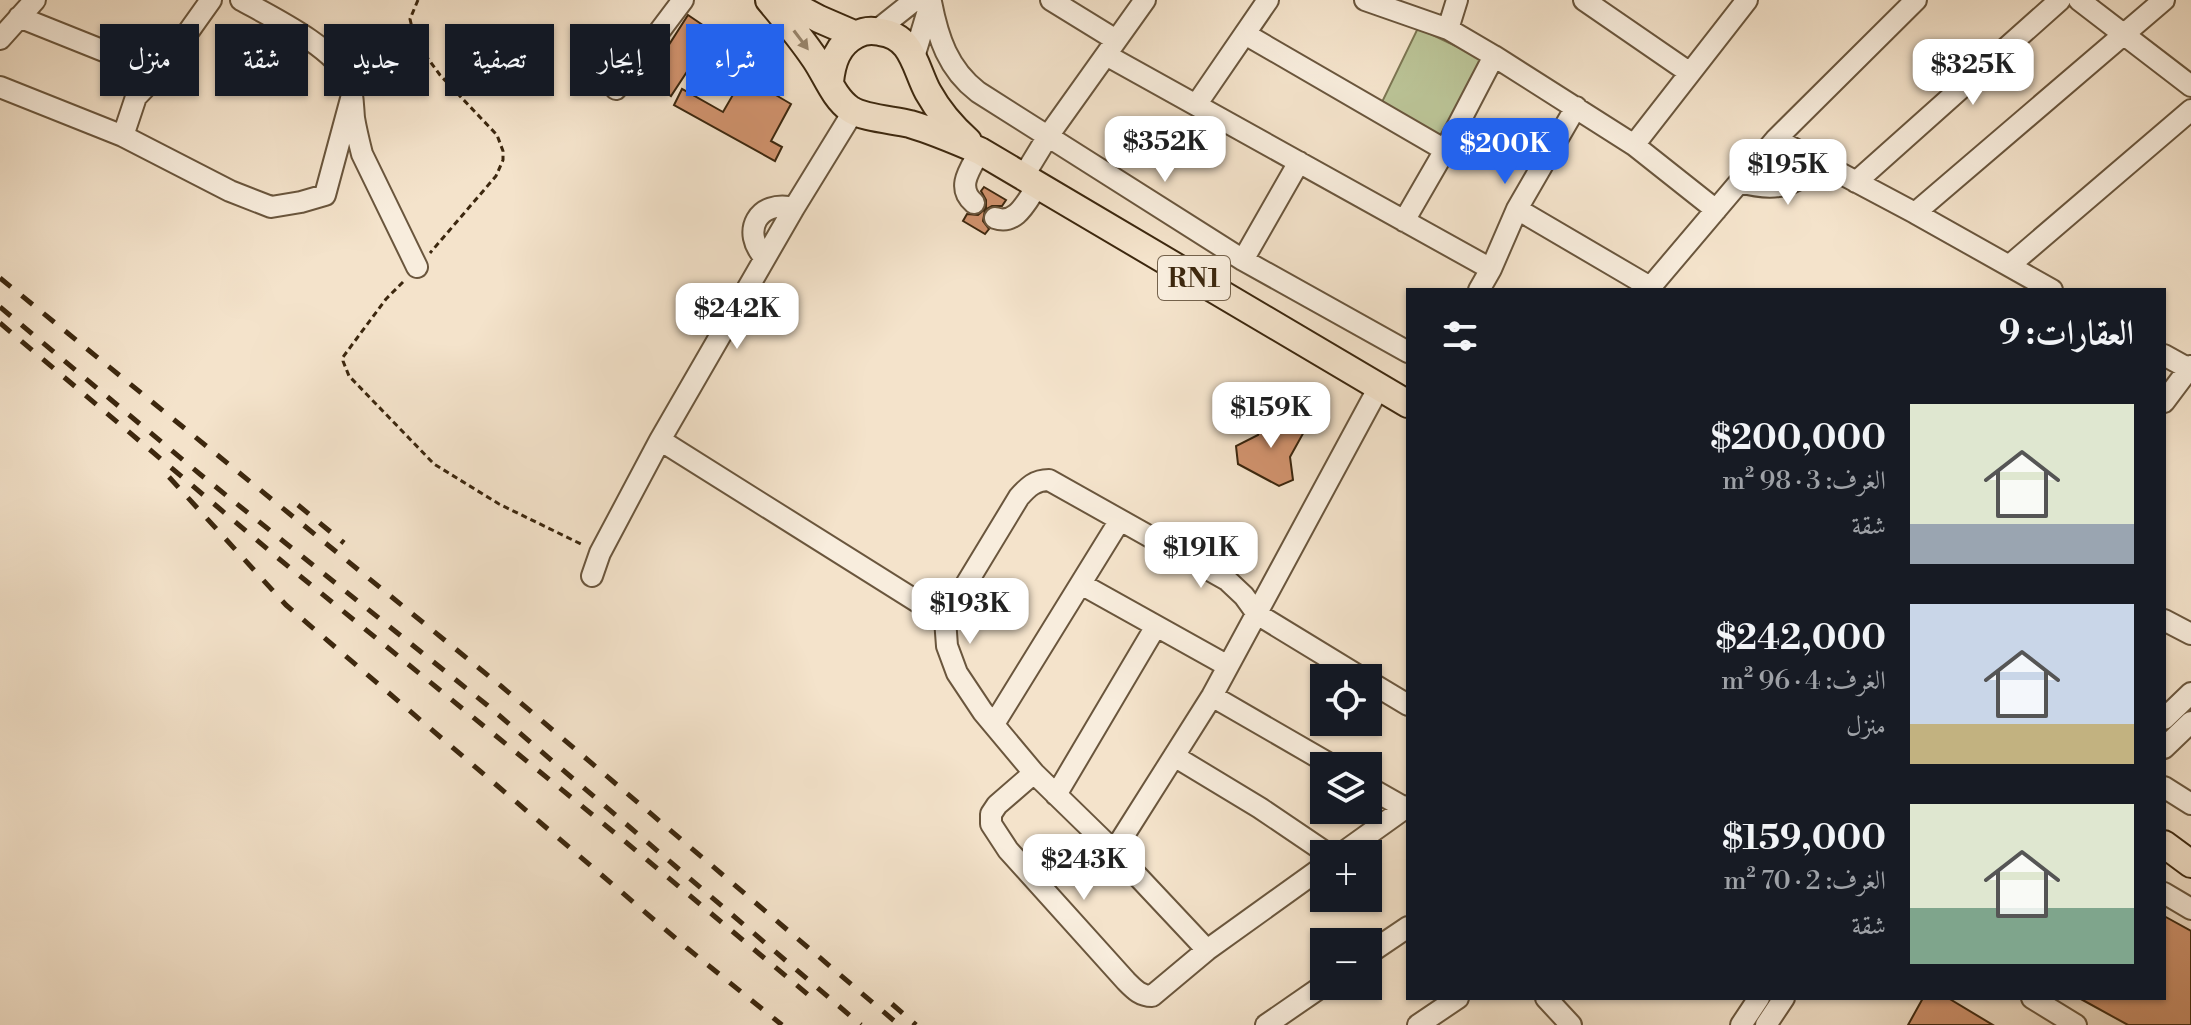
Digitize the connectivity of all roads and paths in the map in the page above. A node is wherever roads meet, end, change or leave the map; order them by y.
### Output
1 (35, 0) edge
2 (211, 0) edge
3 (241, 0) edge
4 (418, 0) edge
5 (683, 0) edge
6 (769, 0) edge
7 (783, 0) edge
8 (1051, 0) edge
9 (1145, 0) edge
10 (1268, 0) edge
11 (1365, 0) edge
12 (1457, 0) edge
13 (1584, 0) edge
14 (1747, 0) edge
15 (2060, 0) edge
16 (2164, 0) edge
17 (926, 1) edge
18 (1907, 1) edge
19 (2083, 1) edge
20 (19, 17) junction
21 (665, 24) edge
22 (1448, 29) junction
23 (866, 33) junction
24 (1245, 34) junction
25 (2124, 34) junction
26 (0, 39) edge
27 (1111, 48) junction
28 (100, 49) edge
29 (324, 52) edge
30 (1494, 56) junction
31 (915, 63) junction
32 (1690, 73) junction
33 (830, 82) junction
34 (2191, 86) edge
35 (0, 87) edge
36 (352, 96) edge
37 (352, 96) edge
38 (1196, 105) junction
39 (1576, 107) junction
40 (2191, 110) edge
41 (853, 112) junction
42 (879, 117) junction
43 (123, 136) junction
44 (1048, 136) junction
45 (1776, 139) junction
46 (1634, 145) junction
47 (1445, 150) junction
48 (980, 151) junction
49 (1299, 162) junction
50 (1821, 163) junction
51 (1031, 181) junction
52 (1740, 182) junction
53 (1856, 182) junction
54 (974, 203) dead end
55 (1517, 209) junction
56 (1716, 210) junction
57 (1915, 213) junction
58 (995, 218) dead end
59 (1404, 221) junction
60 (1243, 260) junction
61 (2010, 265) junction
62 (417, 267) junction
63 (1491, 269) junction
64 (1480, 288) edge
65 (1647, 288) edge
66 (1650, 288) edge
67 (2049, 288) edge
68 (1406, 351) edge
69 (2166, 356) edge
70 (2190, 369) edge
71 (1379, 387) junction
72 (2166, 399) edge
73 (1406, 403) edge
74 (660, 440) junction
75 (1120, 520) junction
76 (600, 553) junction
77 (592, 576) dead end
78 (1081, 584) junction
79 (1257, 614) junction
80 (945, 619) junction
81 (2166, 621) edge
82 (1156, 626) junction
83 (2191, 634) edge
84 (1339, 664) edge
85 (1228, 666) junction
86 (1382, 689) edge
87 (2191, 693) edge
88 (1212, 696) junction
89 (1406, 704) edge
90 (2166, 717) edge
91 (2191, 722) edge
92 (994, 724) junction
93 (2166, 746) edge
94 (1310, 753) edge
95 (1174, 756) junction
96 (1034, 773) junction
97 (2166, 788) edge
98 (1382, 794) edge
99 (1056, 795) junction
100 (2191, 804) edge
101 (1406, 806) edge
102 (1406, 808) edge
103 (1361, 840) edge
104 (1310, 842) edge
105 (1114, 851) junction
106 (1310, 876) edge
107 (2166, 894) edge
108 (2191, 909) edge
109 (1406, 928) edge
110 (1382, 945) edge
111 (1207, 950) junction
112 (1310, 995) edge
113 (1455, 1000) edge
114 (1548, 1000) edge
115 (1758, 1000) edge
116 (1783, 1000) edge
117 (2035, 1000) edge
118 (1266, 1025) edge
119 (1418, 1025) edge
120 (1571, 1025) edge
121 (1741, 1025) edge
122 (1766, 1025) edge
123 (2076, 1025) edge

1 - 20 street
2 - 43 street
3 - 29 street
4 - 62 path
5 - 21 street
6 -> 33 main road
7 - 23 main road, RN1
8 - 27 street
9 - 27 street
10 - 24 street
11 - 22 street
12 - 22 street
13 - 32 street
14 - 32 street
15 - 53 street
16 - 25 street
17 - 23 street
17 - 31 street
17 - 44 street
18 - 45 street
19 - 25 street
20 - 26 street
20 - 28 street
22 - 30 street
23 - 31 main road, RN1
23 - 33 main road
24 - 38 street
24 - 47 street
25 - 34 street
25 - 57 street
27 - 38 street
27 - 44 street
30 - 39 street
30 - 47 street
31 - 42 main road
31 - 48 main road, RN1
32 - 46 street
33 - 41 main road
35 - 43 street
36 - 43 street
37 - 62 street
38 - 49 street
39 - 46 street
39 - 55 street
40 - 61 street
41 - 42 main road, RN1
41 - 74 street
42 - 48 main road, RN1
44 - 51 street
44 - 60 street
45 - 50 street
45 - 52 street
46 - 56 street
47 - 59 street
48 - 51 main road, RN1
48 - 54 street
49 - 59 street
49 - 60 street
50 - 52 street
50 - 53 street
51 - 58 street
51 - 71 main road, RN1
52 - 56 street
53 - 57 street
55 - 63 street
55 - 65 street
56 - 66 street
57 - 61 street
59 - 63 street
60 - 68 street
61 - 67 street
62 - 76 path
63 - 64 street
69 - 70 street
70 - 72 street
71 - 73 main road, RN1
71 - 79 street
74 - 76 street
74 - 80 street
75 - 78 street
75 - 79 street
75 - 80 street
76 - 77 street
78 - 82 street
78 - 92 street
79 - 84 street
79 - 85 street
80 - 92 street
81 - 83 street
82 - 85 street
82 - 99 street
85 - 88 street
86 - 89 street
87 - 90 street
88 - 94 street
88 - 95 street
91 - 93 street
92 - 96 street
95 - 104 street
95 - 105 street
96 - 99 street
96 - 111 street
97 - 100 street
98 - 101 street
99 - 105 street
102 - 103 street
105 - 111 street
106 - 111 street
107 - 108 street
109 - 110 street
112 - 118 street
113 - 119 street
114 - 120 street
115 - 121 street
116 - 122 street
117 - 123 street

